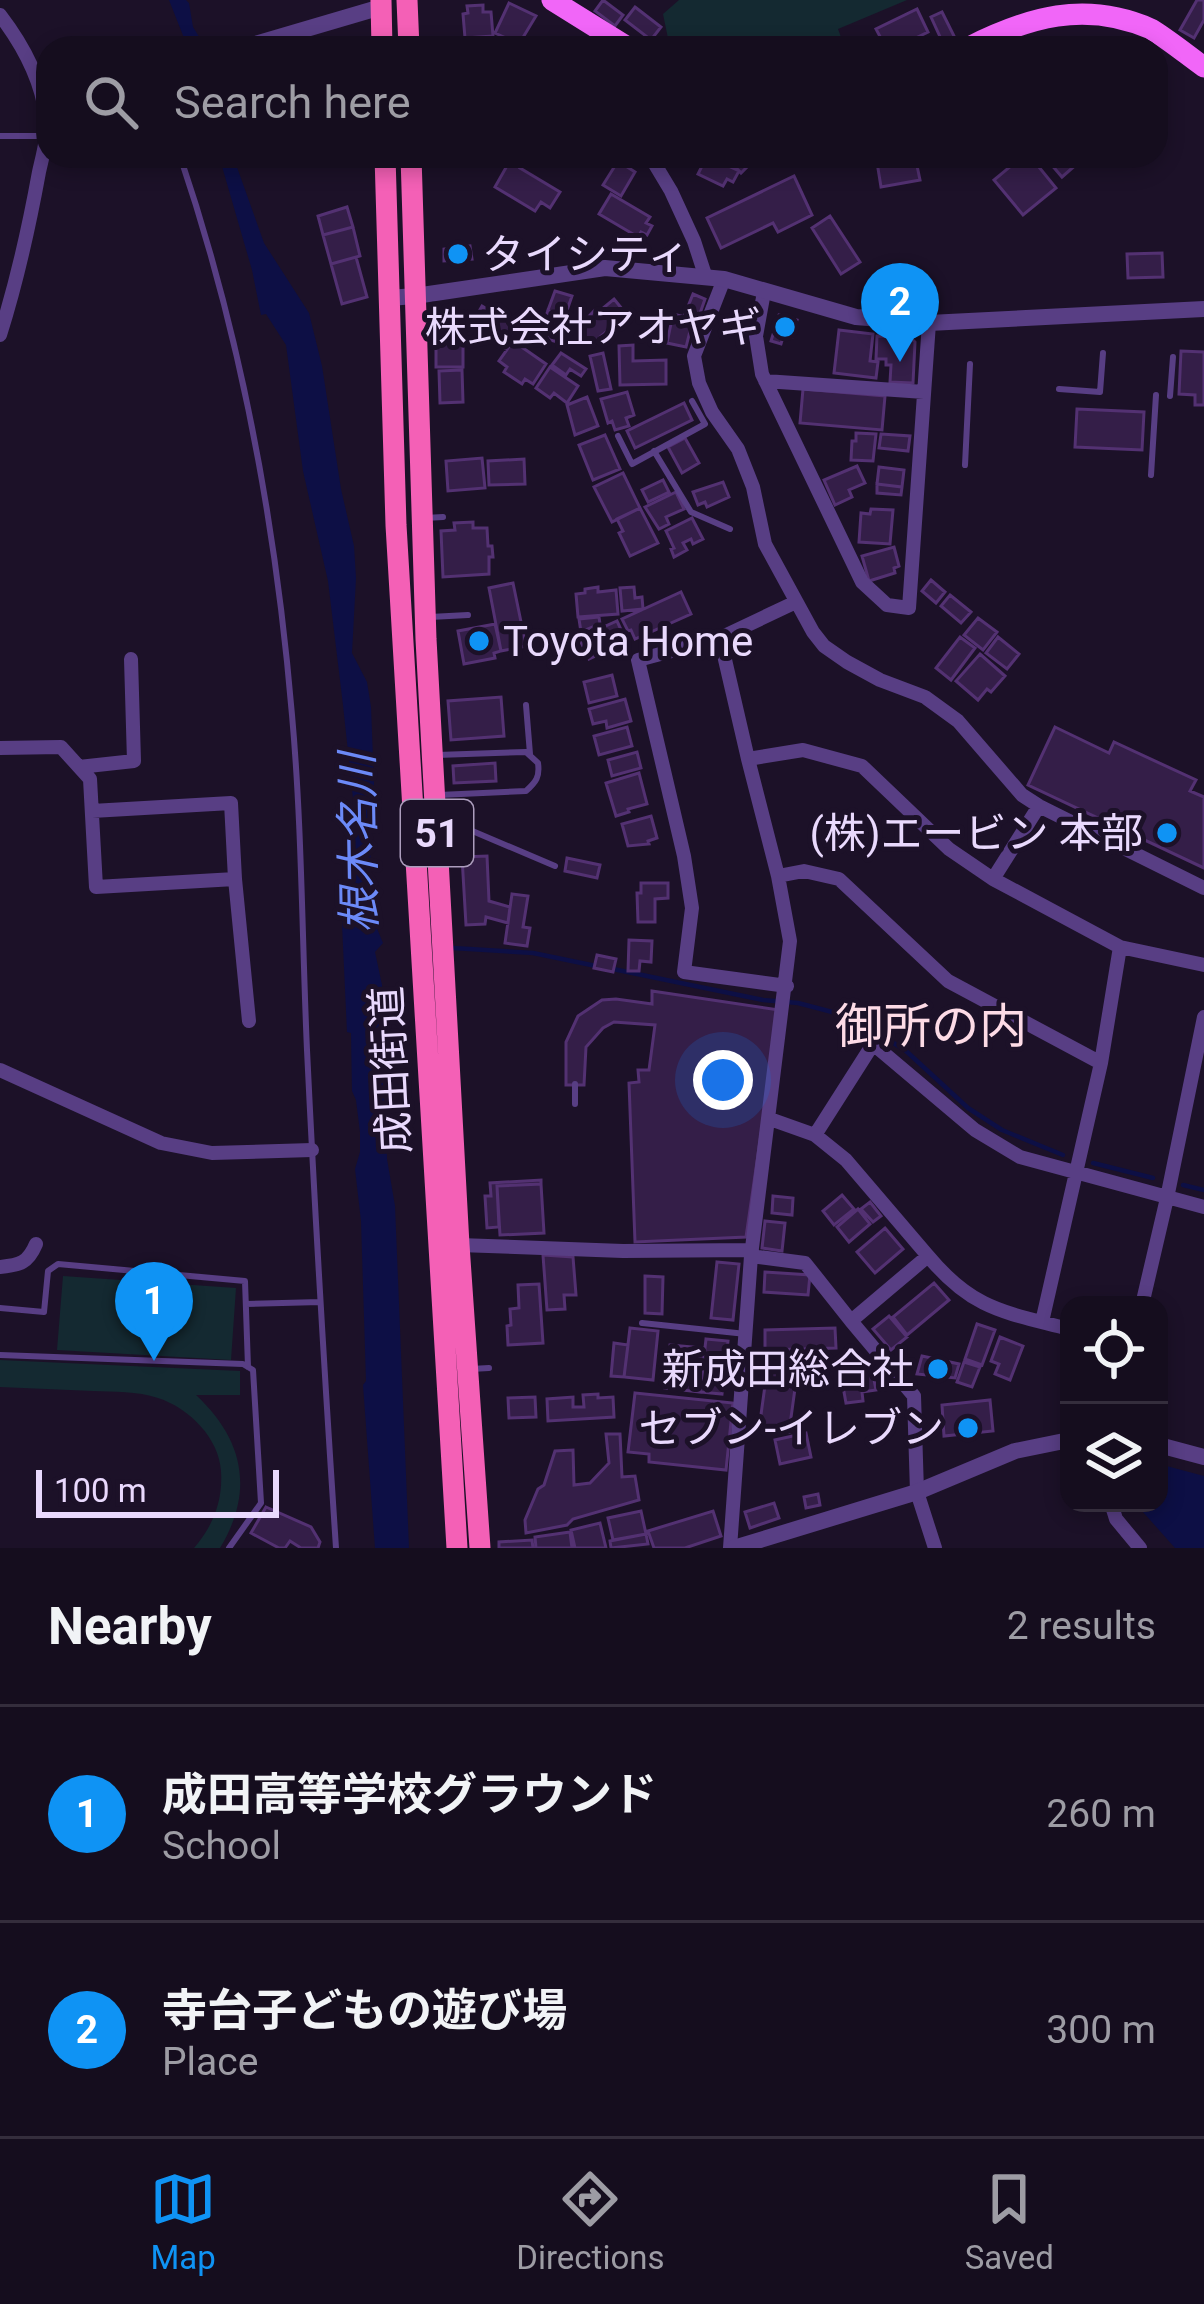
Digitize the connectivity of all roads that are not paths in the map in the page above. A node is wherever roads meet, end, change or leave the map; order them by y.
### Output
1 (552, 0) edge
2 (411, 1) edge
3 (381, 4) edge
4 (1034, 8) edge
5 (0, 15) edge
6 (281, 36) edge
7 (382, 36) edge
8 (410, 36) edge
9 (609, 36) edge
10 (1008, 36) edge
11 (1161, 36) edge
12 (1168, 41) edge
13 (1204, 67) edge
14 (36, 80) edge
15 (0, 136) edge
16 (36, 136) edge
17 (40, 168) edge
18 (184, 168) edge
19 (386, 168) edge
20 (411, 168) edge
21 (656, 168) edge
22 (715, 279) junction
23 (764, 292) junction
24 (416, 296) junction
25 (389, 298) junction
26 (1204, 309) edge
27 (929, 322) junction
28 (0, 335) edge
29 (1103, 353) dead end
30 (1173, 357) dead end
31 (970, 364) dead end
32 (765, 381) junction
33 (1059, 389) dead end
34 (924, 392) junction
35 (1156, 395) dead end
36 (1170, 396) dead end
37 (692, 400) dead end
38 (618, 436) dead end
39 (655, 451) junction
40 (965, 465) dead end
41 (1151, 475) dead end
42 (730, 529) dead end
43 (796, 602) junction
44 (468, 616) dead end
45 (425, 617) junction
46 (720, 638) junction
47 (131, 659) dead end
48 (526, 705) dead end
49 (0, 748) edge
50 (530, 754) junction
51 (433, 755) junction
52 (748, 759) junction
53 (79, 767) junction
54 (435, 795) junction
55 (1039, 806) junction
56 (92, 811) junction
57 (436, 828) junction
58 (555, 866) dead end
59 (778, 876) junction
60 (235, 879) junction
61 (993, 879) junction
62 (1204, 888) edge
63 (1120, 947) junction
64 (1204, 965) edge
65 (786, 988) junction
66 (1204, 1017) edge
67 (249, 1022) dead end
68 (1101, 1063) junction
69 (0, 1070) edge
70 (575, 1084) dead end
71 (575, 1104) dead end
72 (770, 1119) junction
73 (815, 1135) junction
74 (312, 1150) junction
75 (1076, 1174) junction
76 (1167, 1198) junction
77 (1204, 1207) edge
78 (36, 1244) dead end
79 (459, 1245) junction
80 (752, 1253) junction
81 (928, 1256) junction
82 (0, 1267) edge
83 (1144, 1296) edge
84 (320, 1301) junction
85 (246, 1304) junction
86 (0, 1308) edge
87 (851, 1321) junction
88 (1042, 1322) junction
89 (642, 1324) dead end
90 (1060, 1327) edge
91 (746, 1334) junction
92 (0, 1355) edge
93 (744, 1366) junction
94 (808, 1366) dead end
95 (248, 1367) junction
96 (1060, 1442) edge
97 (1168, 1447) edge
98 (1204, 1457) edge
99 (917, 1492) junction
100 (1114, 1512) edge
101 (229, 1548) edge
102 (336, 1548) edge
103 (457, 1548) edge
104 (480, 1548) edge
105 (732, 1548) edge
106 (935, 1548) edge
107 (1140, 1548) edge

1 - 9 main road
2 - 3 main road
2 - 8 highway
3 - 6 street
3 - 7 highway
4 - 10 main road
4 - 11 main road
5 - 14 street
12 - 13 main road
15 - 16 lane
17 - 28 street
18 - 74 lane
19 - 25 highway, 成田街道 / 51
20 - 24 highway, 成田街道 / 51
21 - 22 street
22 - 23 street
22 - 24 street
22 - 43 street
23 - 27 street
23 - 32 street
24 - 25 street
24 - 45 highway, 成田街道 / 51
25 - 103 highway, 成田街道 / 51
26 - 27 street
27 - 34 street
29 - 33 lane
30 - 36 lane
31 - 40 lane
32 - 34 street
32 - 34 street
35 - 41 lane
37 - 39 lane
38 - 39 lane
39 - 42 lane
43 - 46 street
43 - 55 street
44 - 45 lane
45 - 51 highway, 成田街道 / 51
46 - 52 street
46 - 65 street
47 - 53 street
48 - 50 lane
49 - 53 street
50 - 51 lane
50 - 54 lane
51 - 54 highway, 成田街道 / 51
52 - 59 street
52 - 61 street
53 - 56 street
54 - 57 highway, 成田街道 / 51
55 - 61 street
55 - 62 street
56 - 60 street
56 - 60 street
57 - 58 lane
57 - 79 highway, 成田街道 / 51
59 - 65 street
59 - 68 street
60 - 67 street
61 - 63 street
63 - 64 street
63 - 68 street
65 - 72 street
66 - 76 street
68 - 75 street
69 - 74 street
70 - 71 lane
72 - 73 street
72 - 80 street
73 - 75 street
73 - 81 street
74 - 84 lane
75 - 76 street
75 - 88 street
76 - 77 street
76 - 83 street
78 - 82 street
79 - 80 street
79 - 104 highway, 成田街道 / 51
80 - 87 street
80 - 91 street
81 - 87 street
81 - 88 street
84 - 85 lane
84 - 102 lane
85 - 86 lane
85 - 95 lane
87 - 99 street
88 - 90 street
89 - 91 lane
91 - 93 street
92 - 95 lane
93 - 94 lane
93 - 105 street
95 - 101 lane
96 - 99 street
97 - 98 street
99 - 105 street
99 - 106 street
100 - 107 street

